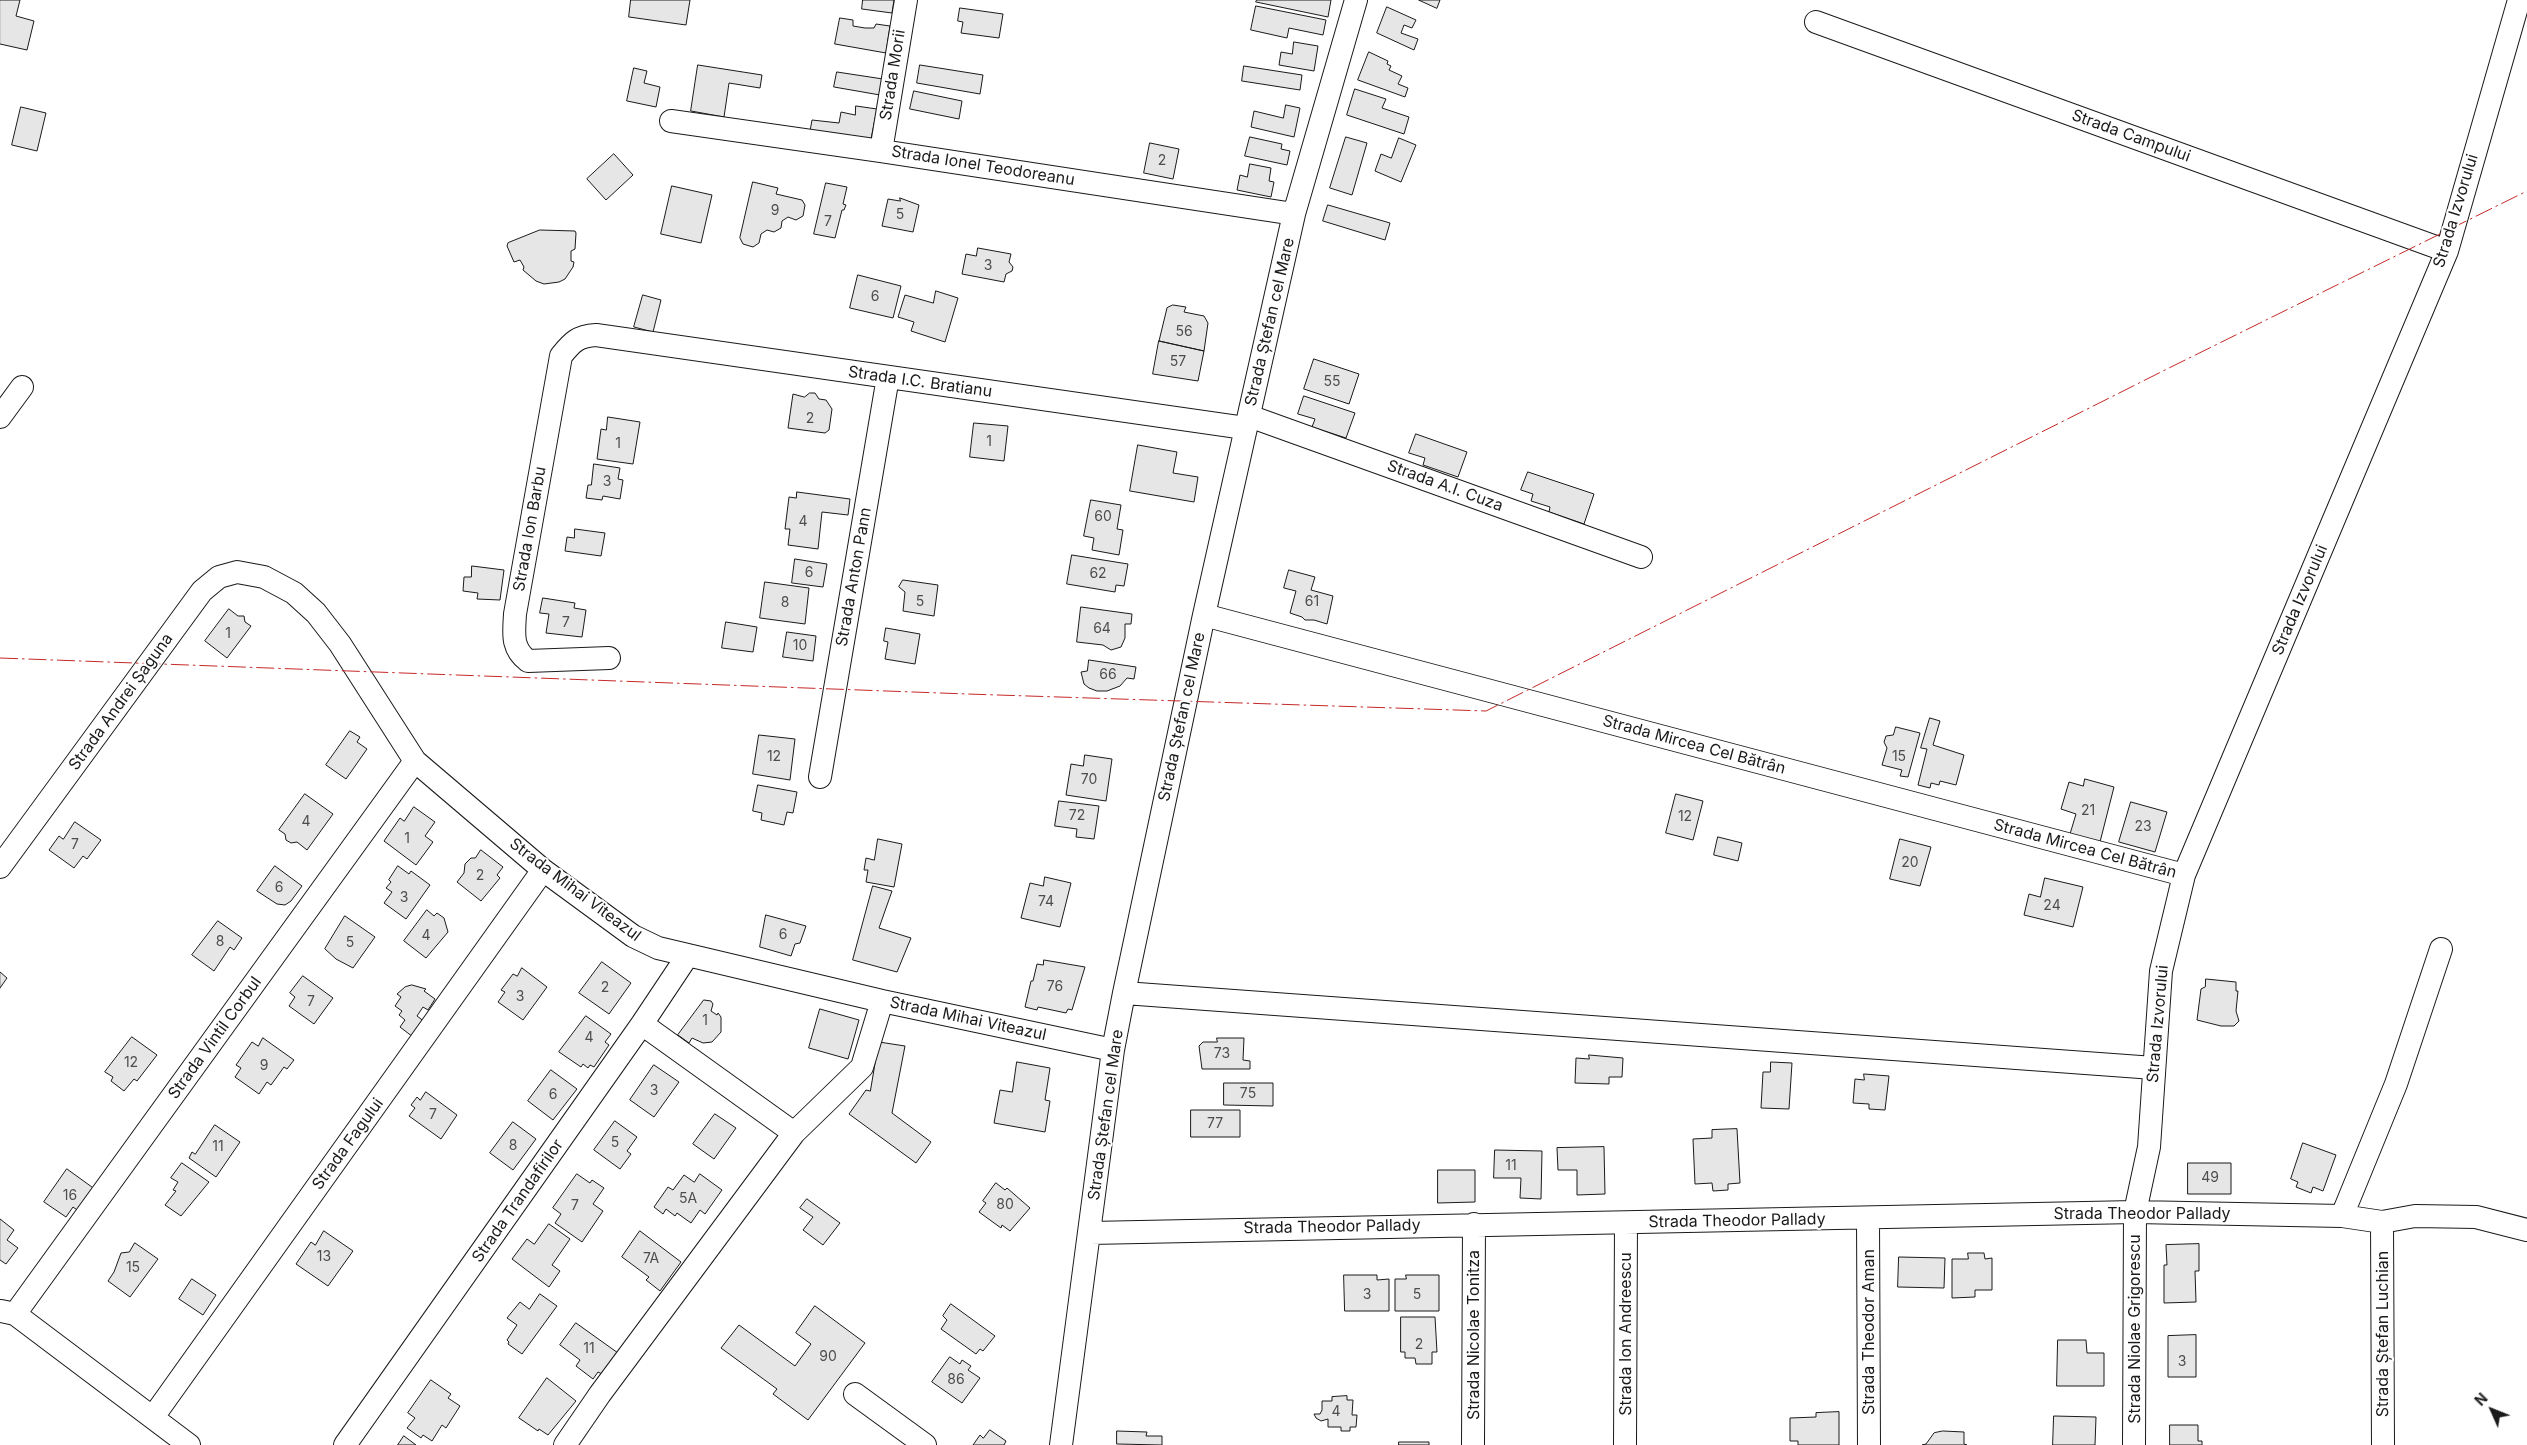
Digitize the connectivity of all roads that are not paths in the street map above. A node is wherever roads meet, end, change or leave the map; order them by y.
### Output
1 (906, 0) edge
2 (1356, 0) edge
3 (2519, 0) edge
4 (1816, 22) dead end
5 (671, 121) dead end
6 (881, 151) junction
7 (1294, 214) junction
8 (2447, 251) junction
9 (596, 335) joint
10 (888, 377) junction
11 (22, 386) dead end
12 (0, 417) edge
13 (1247, 422) junction
14 (1640, 557) dead end
15 (264, 577) joint
16 (1204, 615) junction
17 (608, 658) dead end
18 (415, 761) junction
19 (820, 777) dead end
20 (0, 867) edge
21 (543, 870) junction
22 (2184, 875) junction
23 (2441, 948) dead end
24 (688, 955) junction
25 (1124, 993) junction
26 (882, 1001) junction
27 (642, 1024) junction
28 (1113, 1050) junction
29 (2154, 1068) junction
30 (794, 1133) junction
31 (2135, 1212) junction
32 (2342, 1216) junction
33 (1868, 1219) junction
34 (2382, 1222) junction
35 (1626, 1223) junction
36 (1474, 1224) junction
37 (2527, 1230) edge
38 (1090, 1233) junction
39 (8, 1312) edge
40 (855, 1394) dead end
41 (153, 1417) junction
42 (189, 1445) edge
43 (345, 1445) edge
44 (565, 1445) edge
45 (925, 1445) edge
46 (1061, 1445) edge
47 (1473, 1445) edge
48 (1626, 1445) edge
49 (1869, 1445) edge
50 (2134, 1445) edge
51 (2383, 1445) edge

1 - 6 street, Strada Morii
2 - 7 street, Strada Ștefan cel Mare
3 - 8 street, Strada Izvorului
4 - 8 street, Strada Campului
5 - 6 street, Strada Ionel Teodoreanu
6 - 7 street, Strada Ionel Teodoreanu
7 - 13 street, Strada Ștefan cel Mare
8 - 22 street, Strada Izvorului
9 - 10 street, Strada I.C. Bratianu
9 - 17 street, Strada Ion Barbu
10 - 13 street, Strada I.C. Bratianu
10 - 19 street, Strada Anton Pann
11 - 12 street
13 - 14 street, Strada A.I. Cuza
13 - 16 street, Strada Ștefan cel Mare
15 - 18 street, Strada Mihai Viteazul
15 - 20 street, Strada Andrei Șaguna
16 - 22 street, Strada Mircea Cel Bătrân
16 - 25 street, Strada Ștefan cel Mare
18 - 21 street, Strada Mihai Viteazul
18 - 39 street, Strada Vintil Corbul
21 - 24 street, Strada Mihai Viteazul
21 - 41 street, Strada Fagului
22 - 29 street, Strada Izvorului
23 - 32 street
24 - 26 street, Strada Mihai Viteazul
24 - 27 street, Strada Trandafirilor
25 - 28 street, Strada Ștefan cel Mare
25 - 29 street
26 - 28 street, Strada Mihai Viteazul
26 - 30 street
27 - 30 street
27 - 43 street, Strada Trandafirilor
28 - 38 street, Strada Ștefan cel Mare
29 - 31 street, Strada Izvorului
30 - 44 street
31 - 32 street, Strada Theodor Pallady
31 - 33 street, Strada Theodor Pallady
31 - 50 street, Strada Niolae Grigorescu
32 - 34 street, Strada Theodor Pallady
33 - 35 street, Strada Theodor Pallady
33 - 49 street, Strada Theodor Aman
34 - 37 street, Strada Theodor Pallady
34 - 51 street, Strada Ștefan Luchian
35 - 36 street, Strada Theodor Pallady
35 - 48 street, Strada Ion Andreescu
36 - 38 street, Strada Theodor Pallady
36 - 47 street, Strada Nicolae Tonitza
38 - 46 street, Strada Ștefan cel Mare
39 - 41 street
40 - 45 street
41 - 42 street

